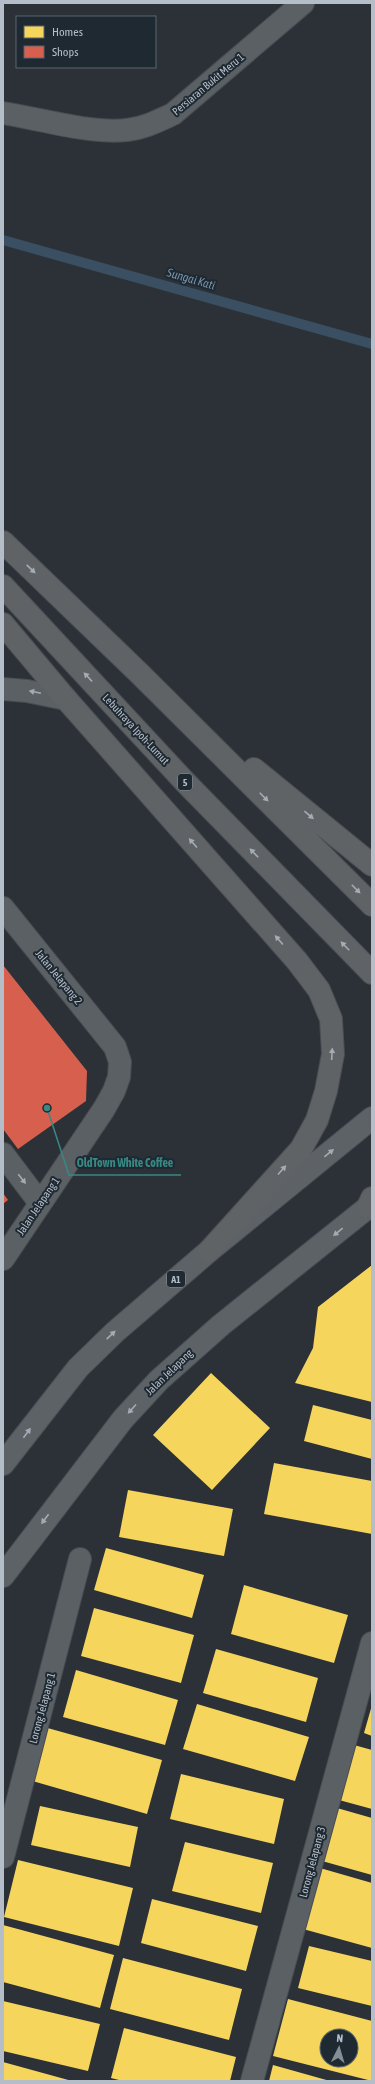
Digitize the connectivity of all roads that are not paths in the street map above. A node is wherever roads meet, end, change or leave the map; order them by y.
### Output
1 (303, 3) edge
2 (3, 113) edge
3 (3, 542) edge
4 (3, 586) edge
5 (3, 624) edge
6 (140, 674) junction
7 (3, 689) edge
8 (66, 699) junction
9 (372, 865) edge
10 (372, 905) edge
11 (3, 908) edge
12 (372, 973) edge
13 (115, 1047) joint
14 (372, 1118) edge
15 (3, 1154) edge
16 (40, 1203) junction
17 (371, 1203) edge
18 (209, 1251) junction
19 (3, 1259) edge
20 (3, 1464) edge
21 (80, 1559) dead end
22 (3, 1576) edge
23 (372, 1643) edge
24 (3, 1857) edge
25 (252, 2081) edge

1 - 2 street, Persiaran Bukit Meru 1
3 -> 6 highway
12 -> 4 highway, Lebuhraya Ipoh-Lumut / 5
5 - 8 highway
6 -> 9 highway
6 -> 10 highway
8 -> 7 street
18 -> 8 highway
11 - 13 street, Jalan Jelapang 2
13 - 16 street, Jalan Jelapang 1
18 -> 14 main road, A1
15 -> 16 street
16 - 19 street, Jalan Jelapang 1
17 -> 22 main road, Jalan Jelapang
20 -> 18 main road, A1
21 - 24 street, Lorong Jelapang 1
23 - 25 street, Lorong Jelapang 3

